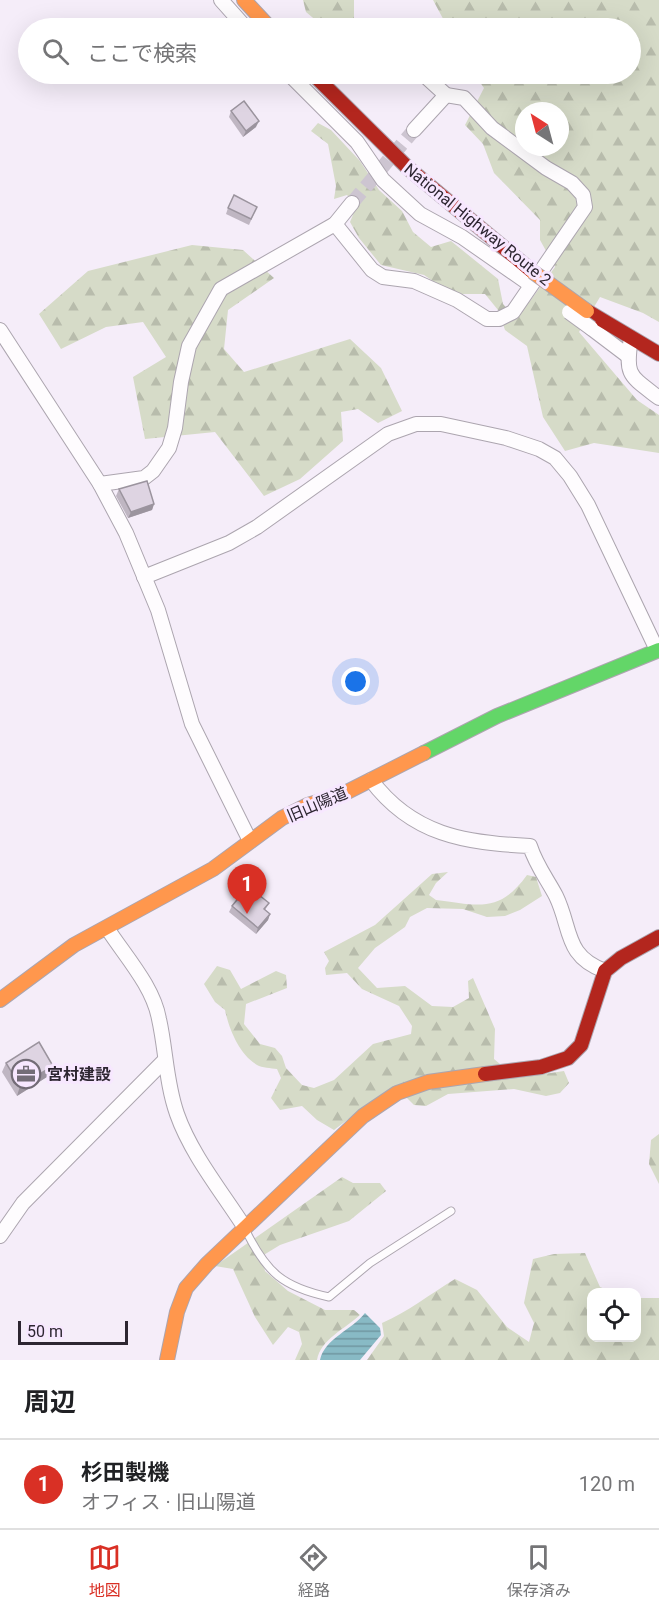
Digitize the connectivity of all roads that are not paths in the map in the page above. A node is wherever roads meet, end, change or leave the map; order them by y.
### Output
1 (221, 0) edge
2 (244, 0) edge
3 (237, 18) edge
4 (261, 18) edge
5 (299, 84) edge
6 (434, 84) edge
7 (324, 85) edge
8 (446, 94) junction
9 (414, 130) tunnel mouth
10 (352, 203) tunnel mouth
11 (335, 224) junction
12 (531, 277) junction
13 (0, 330) edge
14 (631, 338) junction
15 (659, 354) edge
16 (628, 356) junction
17 (659, 398) edge
18 (100, 484) junction
19 (144, 577) junction
20 (658, 651) edge
21 (371, 780) junction
22 (250, 841) junction
23 (107, 928) junction
24 (659, 937) edge
25 (605, 971) junction
26 (0, 1000) edge
27 (164, 1061) junction
28 (451, 1211) dead end
29 (244, 1228) junction
30 (0, 1236) edge
31 (167, 1360) edge

1 - 3 street
2 - 4 main road
5 - 12 street
6 - 8 street
7 - 12 main road, National Highway Route 2
8 - 9 street
8 - 11 street
10 - 11 street
11 - 18 street
12 - 14 main road, National Highway Route 2, bridge
12 - 16 street, bridge
13 - 18 street
14 - 15 main road, National Highway Route 2
14 - 16 street
16 - 17 street
18 - 19 street
19 - 20 street
19 - 22 street
20 - 21 main road, 旧山陽道
21 - 22 main road, 旧山陽道
21 - 25 street
22 - 23 main road, 旧山陽道
23 - 26 main road, 旧山陽道
23 - 27 street
24 - 25 main road
25 - 29 main road
27 - 29 street
27 - 30 street
28 - 29 lane
29 - 31 main road

